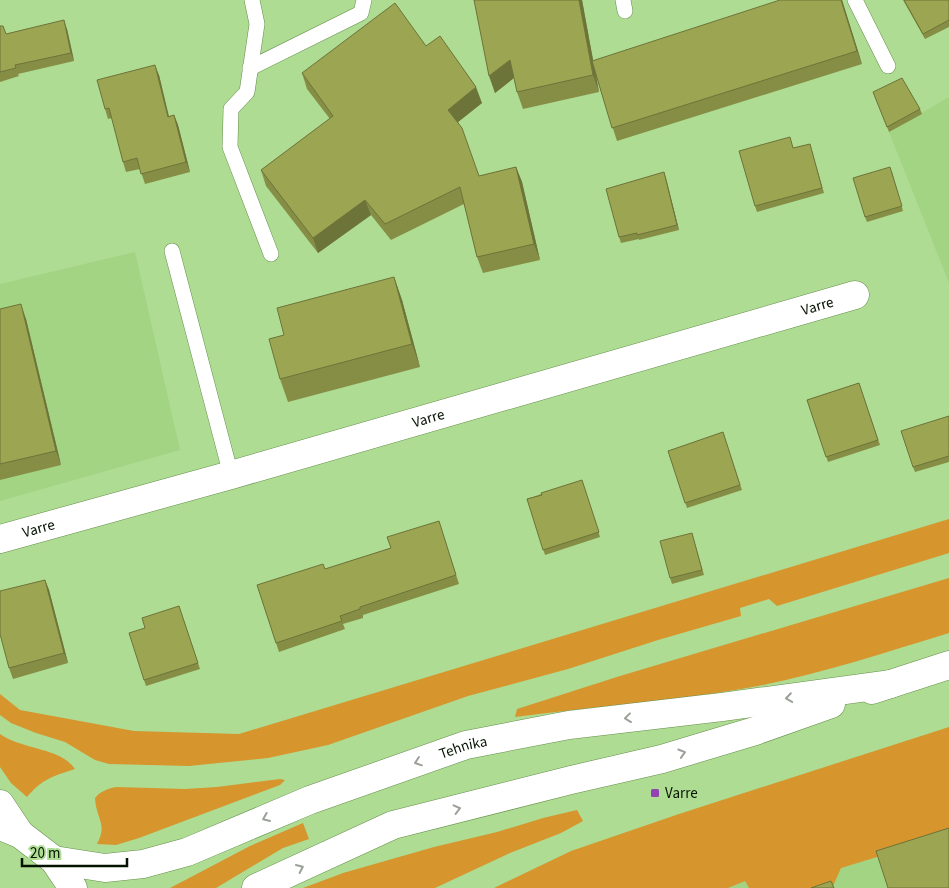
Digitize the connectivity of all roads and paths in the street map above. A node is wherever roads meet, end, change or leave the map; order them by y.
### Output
1 (252, 0) edge
2 (364, 0) edge
3 (855, 0) edge
4 (888, 66) dead end
5 (250, 68) junction
6 (172, 251) dead end
7 (271, 254) dead end
8 (855, 296) dead end
9 (232, 475) junction
10 (0, 539) edge
11 (949, 665) edge
12 (890, 684) junction
13 (0, 804) edge
14 (10, 830) edge
15 (54, 860) junction
16 (73, 888) edge
17 (256, 888) edge

1 - 5 lane
2 - 5 lane
3 - 4 lane
5 - 7 lane
6 - 9 lane
8 - 9 main road, Varre
9 - 10 main road, Varre
11 - 12 main road, Tehnika
12 -> 15 main road, Tehnika
17 -> 12 main road, Tehnika
13 - 14 main road
14 - 15 main road
15 - 16 main road

